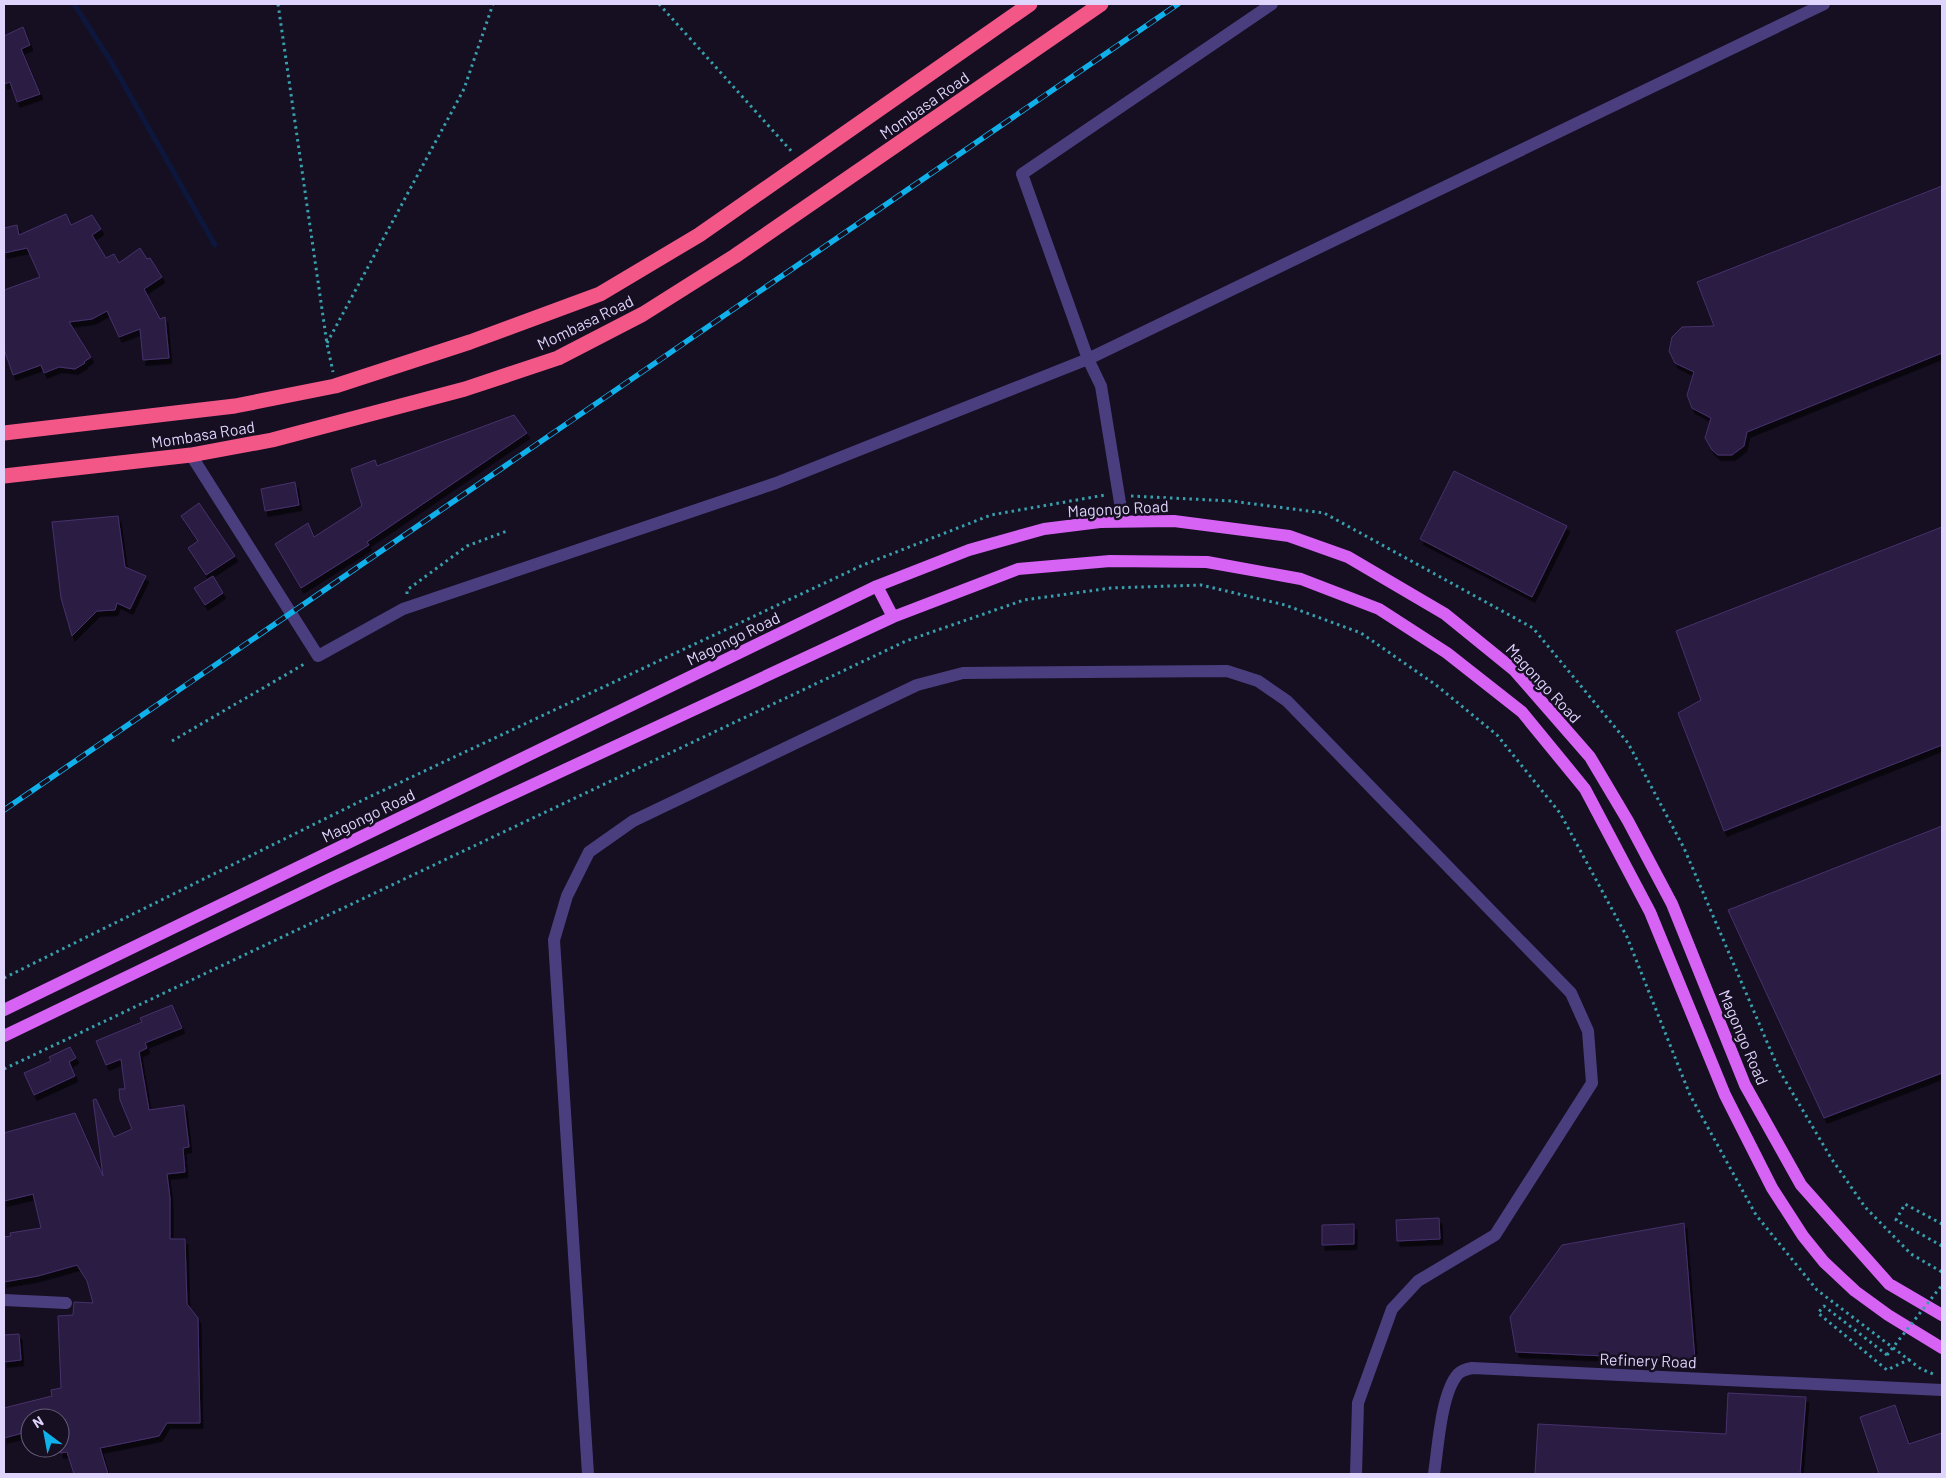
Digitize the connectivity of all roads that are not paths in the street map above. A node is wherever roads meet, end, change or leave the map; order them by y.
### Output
1 (1030, 4) edge
2 (1101, 4) edge
3 (1272, 4) edge
4 (1824, 4) edge
5 (1088, 360) junction
6 (4, 433) edge
7 (191, 454) junction
8 (4, 476) edge
9 (1123, 521) junction
10 (877, 586) junction
11 (893, 617) junction
12 (4, 1010) edge
13 (4, 1036) edge
14 (4, 1300) edge
15 (66, 1303) dead end
16 (1942, 1315) edge
17 (1942, 1348) edge
18 (1942, 1390) edge
19 (588, 1474) edge
20 (1356, 1474) edge
21 (1434, 1474) edge

1 - 6 highway, Mombasa Road
2 - 7 highway, Mombasa Road
3 - 5 street
4 - 5 street
5 - 7 street
5 - 9 street
7 - 8 highway, Mombasa Road
9 - 10 main road, Magongo Road
9 - 16 main road, Magongo Road
10 - 11 main road
10 - 12 main road, Magongo Road
11 - 13 main road
11 - 17 main road
14 - 15 street
18 - 21 street, Refinery Road
19 - 20 street

